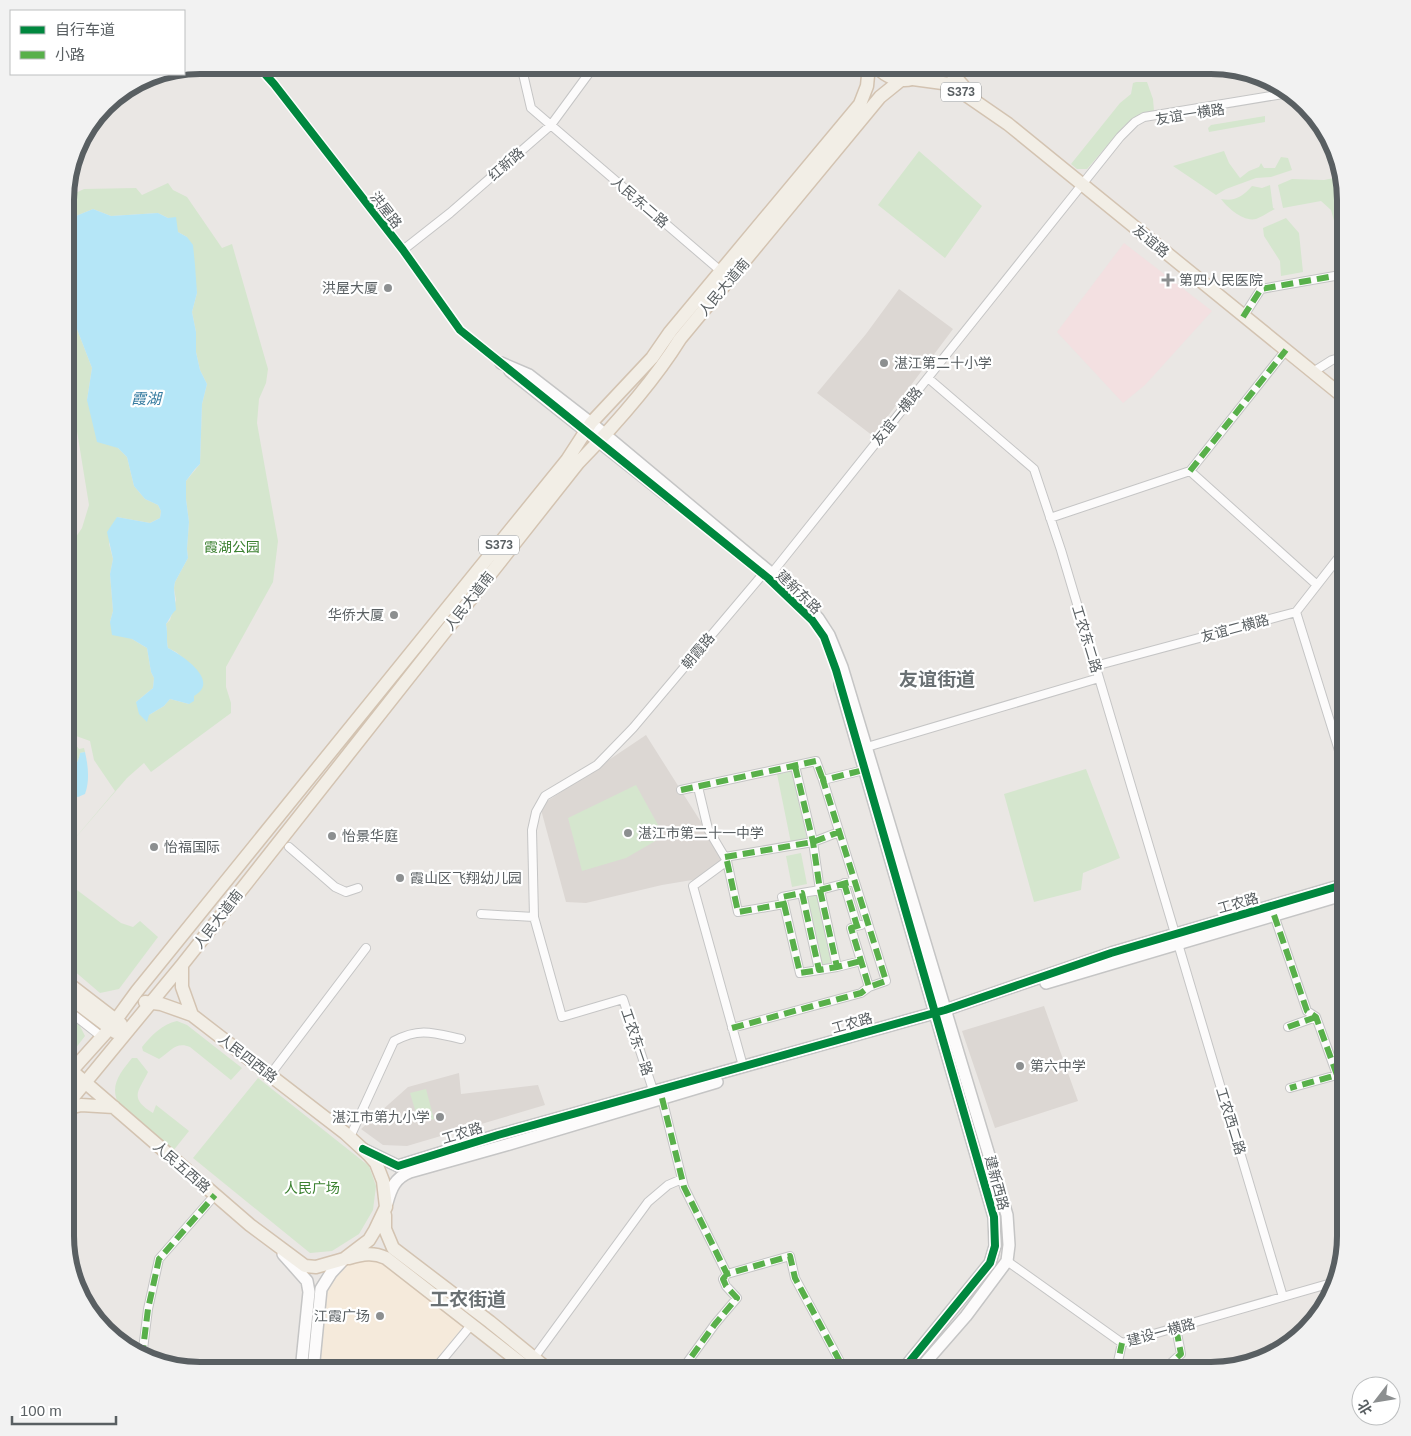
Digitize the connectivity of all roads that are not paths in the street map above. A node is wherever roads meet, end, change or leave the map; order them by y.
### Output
1 (265, 74) edge
2 (523, 74) edge
3 (589, 74) edge
4 (867, 74) edge
5 (884, 74) edge
6 (923, 74) edge
7 (952, 74) edge
8 (907, 80) junction
9 (1280, 94) edge
10 (1286, 98) edge
11 (1004, 121) junction
12 (551, 125) junction
13 (1084, 186) junction
14 (403, 250) junction
15 (726, 274) junction
16 (1337, 276) edge
17 (1243, 317) junction
18 (1286, 350) junction
19 (1337, 359) edge
20 (501, 363) joint
21 (1313, 372) junction
22 (928, 378) junction
23 (1337, 392) edge
24 (588, 427) junction
25 (603, 438) junction
26 (1190, 472) junction
27 (1050, 518) junction
28 (1337, 559) edge
29 (768, 575) junction
30 (1317, 585) junction
31 (1296, 612) junction
32 (1095, 666) junction
33 (1099, 678) junction
34 (1337, 744) edge
35 (867, 747) junction
36 (795, 766) junction
37 (864, 770) junction
38 (823, 780) junction
39 (698, 787) junction
40 (681, 790) dead end
41 (839, 832) junction
42 (813, 842) junction
43 (289, 847) dead end
44 (726, 859) junction
45 (854, 881) junction
46 (844, 883) junction
47 (1337, 887) edge
48 (358, 888) dead end
49 (820, 890) junction
50 (802, 893) junction
51 (1337, 897) edge
52 (784, 904) junction
53 (480, 914) dead end
54 (1274, 915) junction
55 (534, 917) junction
56 (868, 923) junction
57 (858, 926) junction
58 (1176, 939) junction
59 (366, 948) dead end
60 (861, 961) junction
61 (182, 965) junction
62 (837, 967) junction
63 (819, 970) junction
64 (74, 985) edge
65 (869, 987) junction
66 (74, 989) edge
67 (74, 1000) edge
68 (151, 1002) junction
69 (128, 1003) junction
70 (940, 1010) junction
71 (74, 1011) edge
72 (192, 1015) junction
73 (1316, 1017) junction
74 (112, 1025) junction
75 (1288, 1027) dead end
76 (732, 1028) junction
77 (126, 1034) junction
78 (461, 1039) dead end
79 (743, 1066) junction
80 (74, 1068) edge
81 (270, 1075) junction
82 (1337, 1075) joint
83 (74, 1078) edge
84 (85, 1084) junction
85 (1290, 1088) dead end
86 (74, 1097) edge
87 (657, 1097) junction
88 (74, 1106) edge
89 (114, 1107) junction
90 (356, 1143) junction
91 (682, 1179) junction
92 (215, 1195) junction
93 (386, 1207) junction
94 (250, 1225) junction
95 (272, 1244) joint
96 (344, 1259) junction
97 (1007, 1261) junction
98 (727, 1274) junction
99 (1328, 1284) edge
100 (1283, 1297) junction
101 (472, 1324) junction
102 (1176, 1328) junction
103 (1122, 1343) junction
104 (143, 1348) edge
105 (534, 1358) junction
106 (302, 1362) edge
107 (314, 1362) edge
108 (440, 1362) edge
109 (520, 1362) edge
110 (539, 1362) edge
111 (688, 1362) edge
112 (840, 1362) edge
113 (909, 1362) edge
114 (926, 1362) edge
115 (1118, 1362) edge
116 (1172, 1362) edge

1 - 14 street, 洪屋路
2 - 12 street, 人民东二路
3 - 12 street, 红新路
4 - 15 main road, 人民大道南 / S373
5 - 8 main road, S373
6 - 8 main road, S373
7 - 11 main road, 友谊路 / S373
8 - 11 main road, 友谊路 / S373
8 - 15 main road, 人民大道南 / S373
9 - 13 street, 友谊一横路
10 - 13 street, 友谊一横路
11 - 13 main road, 友谊路 / S373
12 - 14 street, 红新路
12 - 15 street, 人民东二路
13 - 17 main road, 友谊路 / S373
13 - 22 street, 友谊一横路
14 - 20 street, 洪屋路
15 - 24 main road, 人民大道南 / S373
15 - 25 main road, 人民大道南 / S373
16 - 17 street
17 - 18 main road, 友谊路 / S373
18 - 21 main road, 友谊路 / S373
18 - 26 street
19 - 21 street
20 - 24 street, 建新东路
21 - 23 main road, 友谊路 / S373
22 - 27 street, 工农东二路
22 - 29 street, 友谊一横路
24 - 25 street, 建新东路
24 - 69 main road, 人民大道南 / S373
25 - 29 street, 建新东路
25 - 61 main road, 人民大道南 / S373
26 - 27 street
26 - 30 street
27 - 32 street, 工农东二路
28 - 30 street
29 - 35 street, 建新东路
29 - 37 street, 建新东路
29 - 55 street, 朝霞路
30 - 31 street
31 - 32 street, 友谊二横路
31 - 34 street
32 - 33 street, 工农东二路
33 - 35 street
33 - 58 street, 工农东二路
35 - 70 street, 建新东路
36 - 38 street
36 - 39 street
36 - 42 street
37 - 38 street
37 - 70 street, 建新东路
38 - 41 street
39 - 40 street
39 - 44 street
41 - 42 street
41 - 45 street
42 - 44 street
42 - 49 street
43 - 48 street
44 - 52 street
44 - 76 street
45 - 46 street
45 - 56 street
46 - 49 street
46 - 57 street
47 - 58 street, 工农路
49 - 50 street
49 - 62 street
50 - 52 street
50 - 63 street
51 - 54 street, 工农路
52 - 63 street
53 - 55 street
54 - 58 street, 工农路
54 - 73 street
55 - 87 street, 工农东一路
56 - 57 street
56 - 65 street
57 - 60 street
58 - 70 street, 工农路
58 - 100 street, 工农西二路
59 - 81 street
60 - 62 street
60 - 65 street
61 - 68 main road, 人民大道南 / S373
61 - 72 main road
62 - 63 street
64 - 74 street
65 - 76 street
66 - 74 main road
67 - 74 main road
68 - 69 main road, 人民四西路
68 - 72 main road, 人民四西路
68 - 77 main road, 人民大道南 / S373
69 - 74 main road, 人民大道南 / S373
70 - 79 street, 工农路
70 - 87 street, 工农路
70 - 97 street, 建新西路
70 - 113 street, 建新西路
71 - 74 street
72 - 81 main road, 人民四西路
73 - 75 street
73 - 82 street
74 - 77 main road
74 - 80 main road, 人民大道南
76 - 79 street
77 - 84 main road, 人民大道南
78 - 90 street
79 - 87 street, 工农路
81 - 90 main road, 人民四西路
82 - 85 street
83 - 84 main road, 人民五西路
84 - 86 main road, 人民大道南
84 - 89 main road, 人民五西路
87 - 90 street, 工农路
87 - 91 street
87 - 93 street, 工农路
88 - 89 main road
89 - 92 main road, 人民五西路
90 - 93 main road, 人民四西路
91 - 98 street
91 - 105 street
92 - 94 main road, 人民五西路
92 - 104 street
93 - 96 main road
93 - 105 main road, 人民四西路
94 - 95 street
94 - 96 main road, 人民五西路
95 - 106 street
96 - 101 main road
96 - 107 street
97 - 103 street, 建设一横路
97 - 114 street
98 - 111 street
98 - 112 street
99 - 100 street, 建设一横路
100 - 102 street, 建设一横路
101 - 108 street
101 - 109 main road
102 - 103 street, 建设一横路
102 - 116 street
103 - 115 street
105 - 110 main road, 人民四西路

